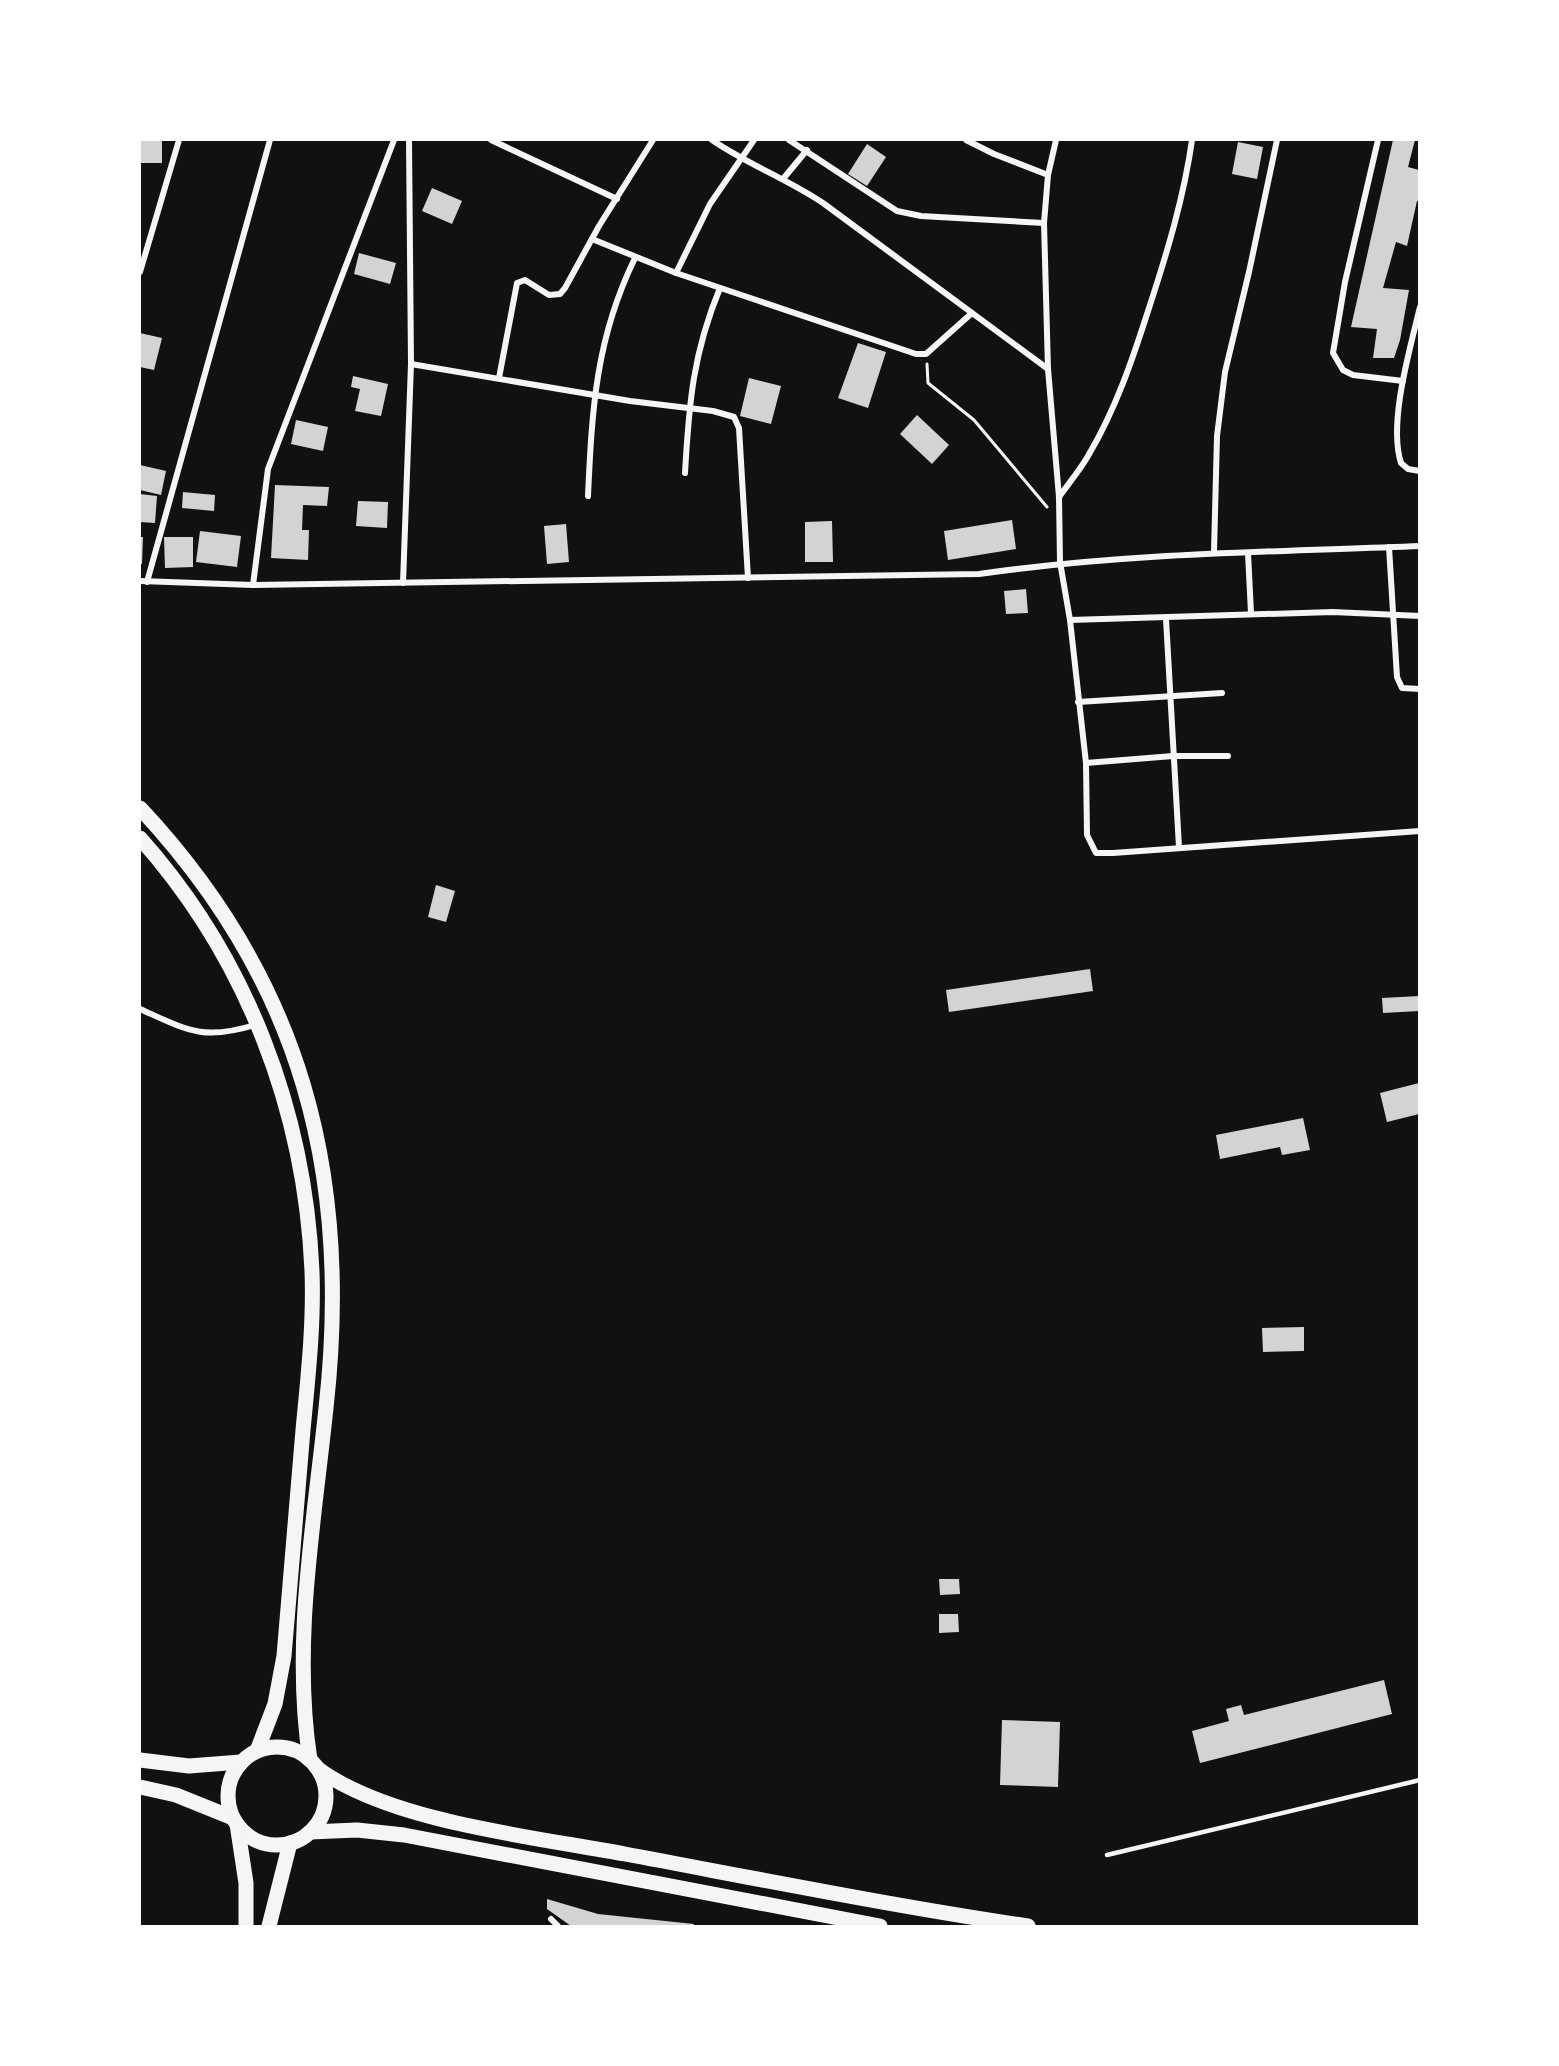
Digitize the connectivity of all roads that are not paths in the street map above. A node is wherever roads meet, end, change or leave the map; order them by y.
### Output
1 (178, 140) edge
2 (270, 140) edge
3 (394, 140) edge
4 (409, 140) edge
5 (493, 140) edge
6 (651, 140) edge
7 (712, 140) edge
8 (754, 140) edge
9 (789, 140) edge
10 (966, 140) edge
11 (1056, 140) edge
12 (1192, 140) edge
13 (1277, 140) edge
14 (1378, 140) edge
15 (807, 150) junction
16 (741, 160) junction
17 (1048, 175) junction
18 (783, 179) junction
19 (617, 199) junction
20 (1044, 223) junction
21 (592, 238) junction
22 (635, 258) junction
23 (140, 272) edge
24 (676, 273) junction
25 (720, 288) junction
26 (1419, 307) edge
27 (972, 313) junction
28 (411, 364) junction
29 (1048, 369) junction
30 (499, 378) junction
31 (1403, 381) junction
32 (595, 395) junction
33 (689, 408) junction
34 (1419, 471) edge
35 (685, 473) dead end
36 (588, 496) dead end
37 (1059, 497) junction
38 (1419, 546) edge
39 (1389, 547) junction
40 (1214, 552) junction
41 (1248, 553) junction
42 (1060, 562) junction
43 (748, 578) junction
44 (143, 582) edge
45 (403, 583) junction
46 (253, 585) junction
47 (1251, 613) junction
48 (1394, 615) junction
49 (1419, 616) edge
50 (1166, 619) junction
51 (1070, 620) junction
52 (1419, 689) edge
53 (1222, 693) dead end
54 (1170, 696) junction
55 (1078, 702) junction
56 (1173, 756) junction
57 (1228, 756) dead end
58 (1086, 763) junction
59 (140, 808) edge
60 (1419, 831) edge
61 (140, 838) edge
62 (1179, 847) junction
63 (140, 1008) edge
64 (258, 1024) junction
65 (257, 1751) junction
66 (140, 1760) edge
67 (241, 1762) junction
68 (314, 1764) junction
69 (1419, 1780) edge
70 (140, 1786) edge
71 (235, 1821) junction
72 (310, 1832) junction
73 (290, 1843) junction
74 (1107, 1855) dead end
75 (551, 1919) dead end
76 (246, 1926) edge
77 (269, 1926) edge
78 (558, 1926) edge
79 (880, 1926) edge
80 (1028, 1926) edge

1 - 23 street
2 - 44 street
3 - 46 street
4 - 28 street
5 - 19 street
6 - 19 street
7 - 16 street
8 - 16 street
9 - 15 street
10 - 17 street
11 - 17 street
12 - 37 street
13 - 40 street
14 - 31 street
15 - 18 street
15 - 20 street
16 - 18 street
16 - 24 street
17 - 20 street
18 - 27 street
19 - 21 street
20 - 29 street
21 - 22 street
21 - 30 street
22 - 24 street
22 - 32 street
24 - 25 street
25 - 27 street
25 - 33 street
26 - 31 street
27 - 29 street
28 - 30 street
28 - 45 street
29 - 37 street
30 - 32 street
31 - 34 street
32 - 33 street
32 - 36 street
33 - 35 street
33 - 43 street
37 - 42 street
38 - 39 street
39 - 41 street
39 - 48 street
40 - 41 street
40 - 42 street
41 - 47 street
42 - 43 street
42 - 51 street
43 - 45 street
44 - 46 street
45 - 46 street
47 - 48 street
47 - 50 street
48 - 49 street
48 - 52 street
50 - 51 street
50 - 54 street
51 - 55 street
53 - 54 street
54 - 55 street
54 - 56 street
55 - 58 street
56 - 57 street
56 - 58 street
56 - 62 street
58 - 62 street
59 - 68 main road
60 - 62 street
61 - 64 main road
63 - 64 street
64 - 65 main road
65 - 67 main road
65 - 68 main road
66 - 67 main road
67 - 71 main road
68 - 72 main road
68 - 80 main road
69 - 74 lane
70 - 71 main road
71 - 73 main road
71 - 76 main road
72 - 73 main road
72 - 79 main road
73 - 77 main road
75 - 78 street

